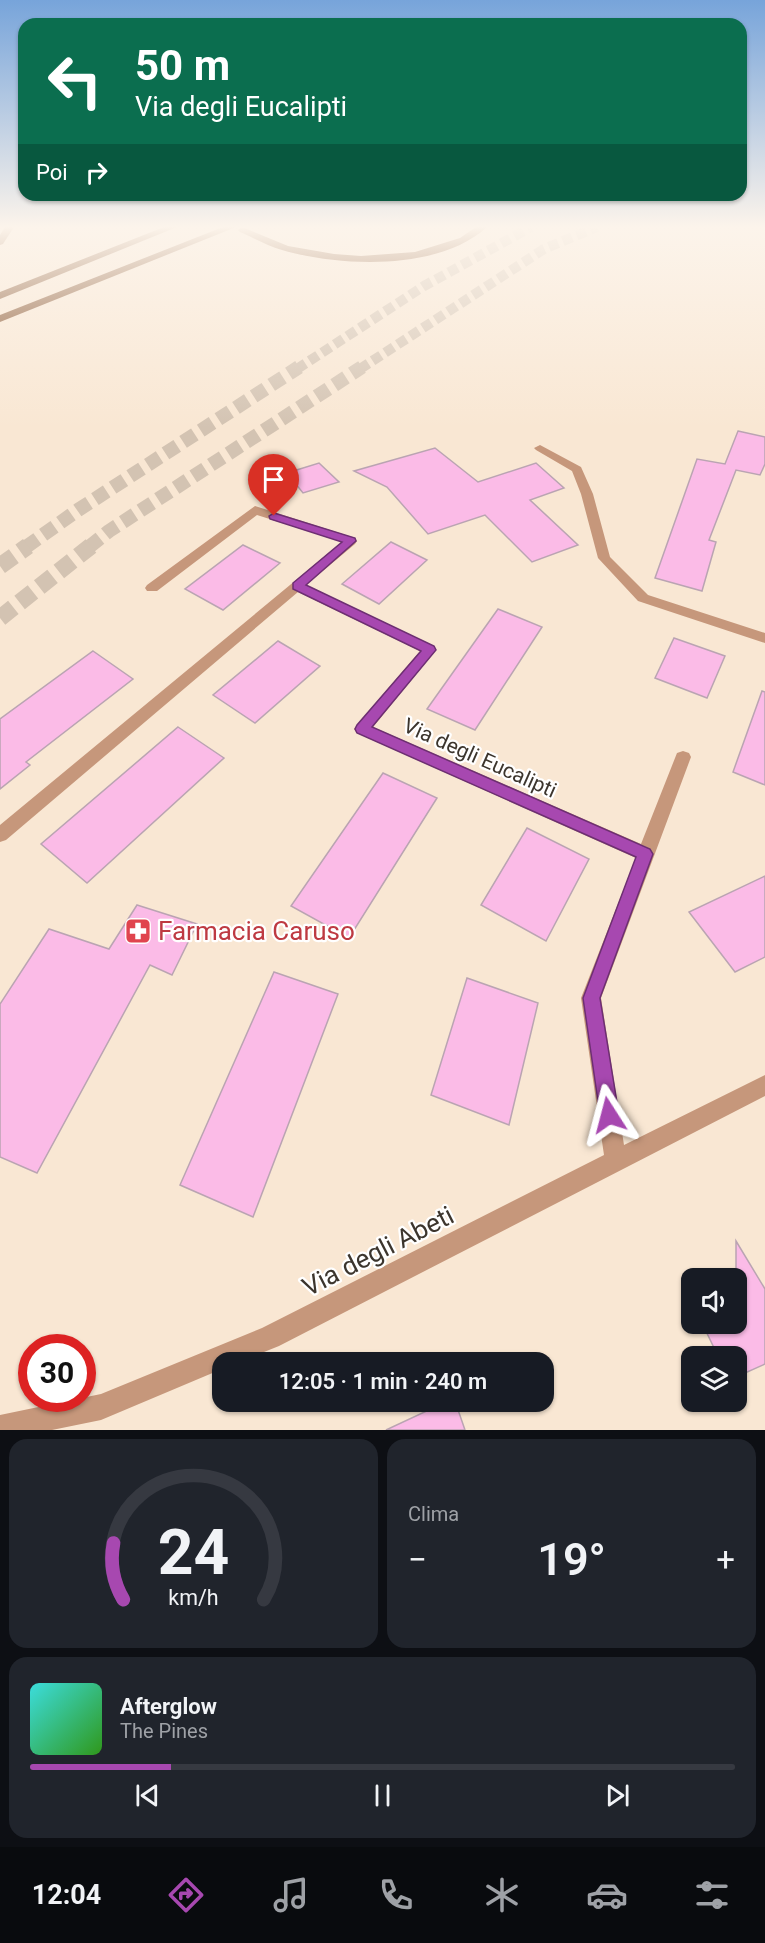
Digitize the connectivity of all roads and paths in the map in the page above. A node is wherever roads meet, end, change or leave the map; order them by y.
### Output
1 (47, 294) edge
2 (63, 294) edge
3 (0, 313) edge
4 (0, 319) edge
5 (540, 448) dead end
6 (297, 586) junction
7 (152, 588) dead end
8 (765, 638) edge
9 (683, 757) dead end
10 (0, 835) edge
11 (645, 854) junction
12 (765, 1085) edge
13 (616, 1161) junction
14 (0, 1428) edge

1 - 3 highway
2 - 4 highway
5 - 8 street
6 - 7 street
6 - 10 street
6 - 11 street, Via degli Eucalipti
9 - 11 street
11 - 13 street
12 - 13 street, Via degli Abeti
13 - 14 street, Via degli Abeti

